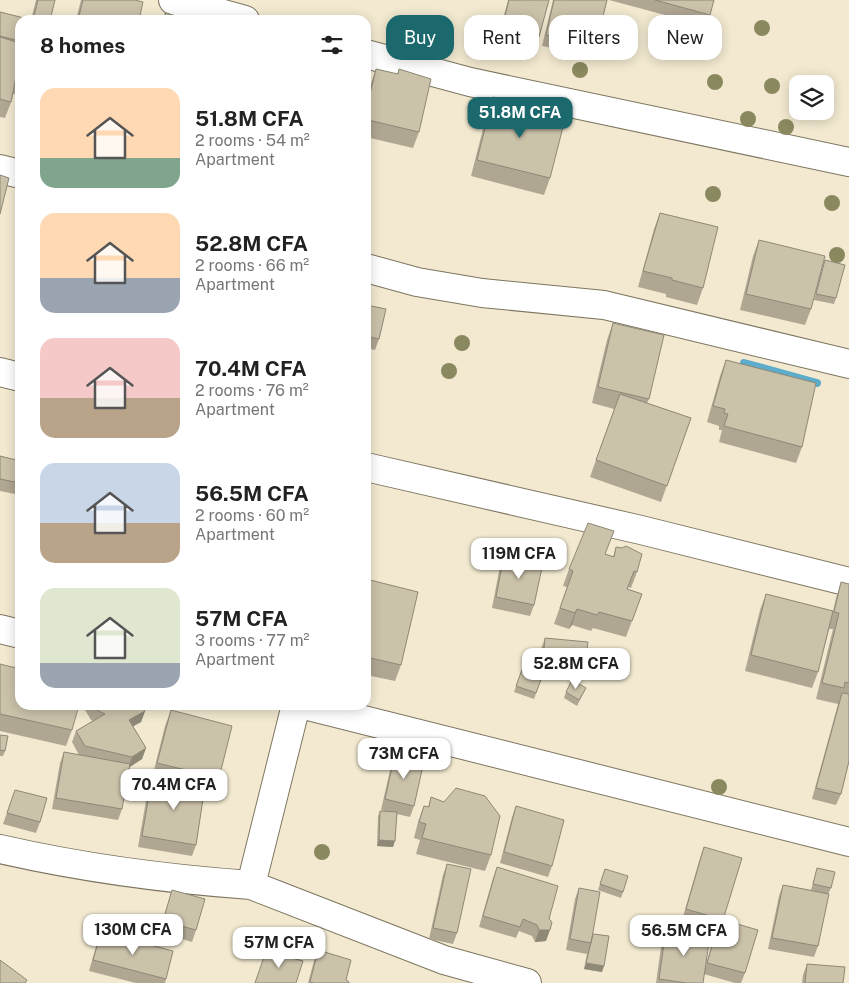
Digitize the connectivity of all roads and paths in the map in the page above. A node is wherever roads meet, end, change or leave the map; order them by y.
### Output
1 (173, 0) edge
2 (227, 15) edge
3 (371, 55) edge
4 (849, 162) edge
5 (0, 169) edge
6 (15, 173) edge
7 (371, 269) edge
8 (849, 364) edge
9 (0, 372) edge
10 (15, 376) edge
11 (371, 468) edge
12 (849, 582) edge
13 (0, 629) edge
14 (15, 633) edge
15 (295, 710) edge
16 (324, 710) edge
17 (849, 842) edge
18 (0, 849) edge
19 (251, 885) junction
20 (527, 983) edge

1 - 2 street
3 - 4 street
5 - 6 street
7 - 8 street
9 - 10 street
11 - 12 street
13 - 14 street
15 - 19 street
16 - 17 street
18 - 19 street
19 - 20 street

